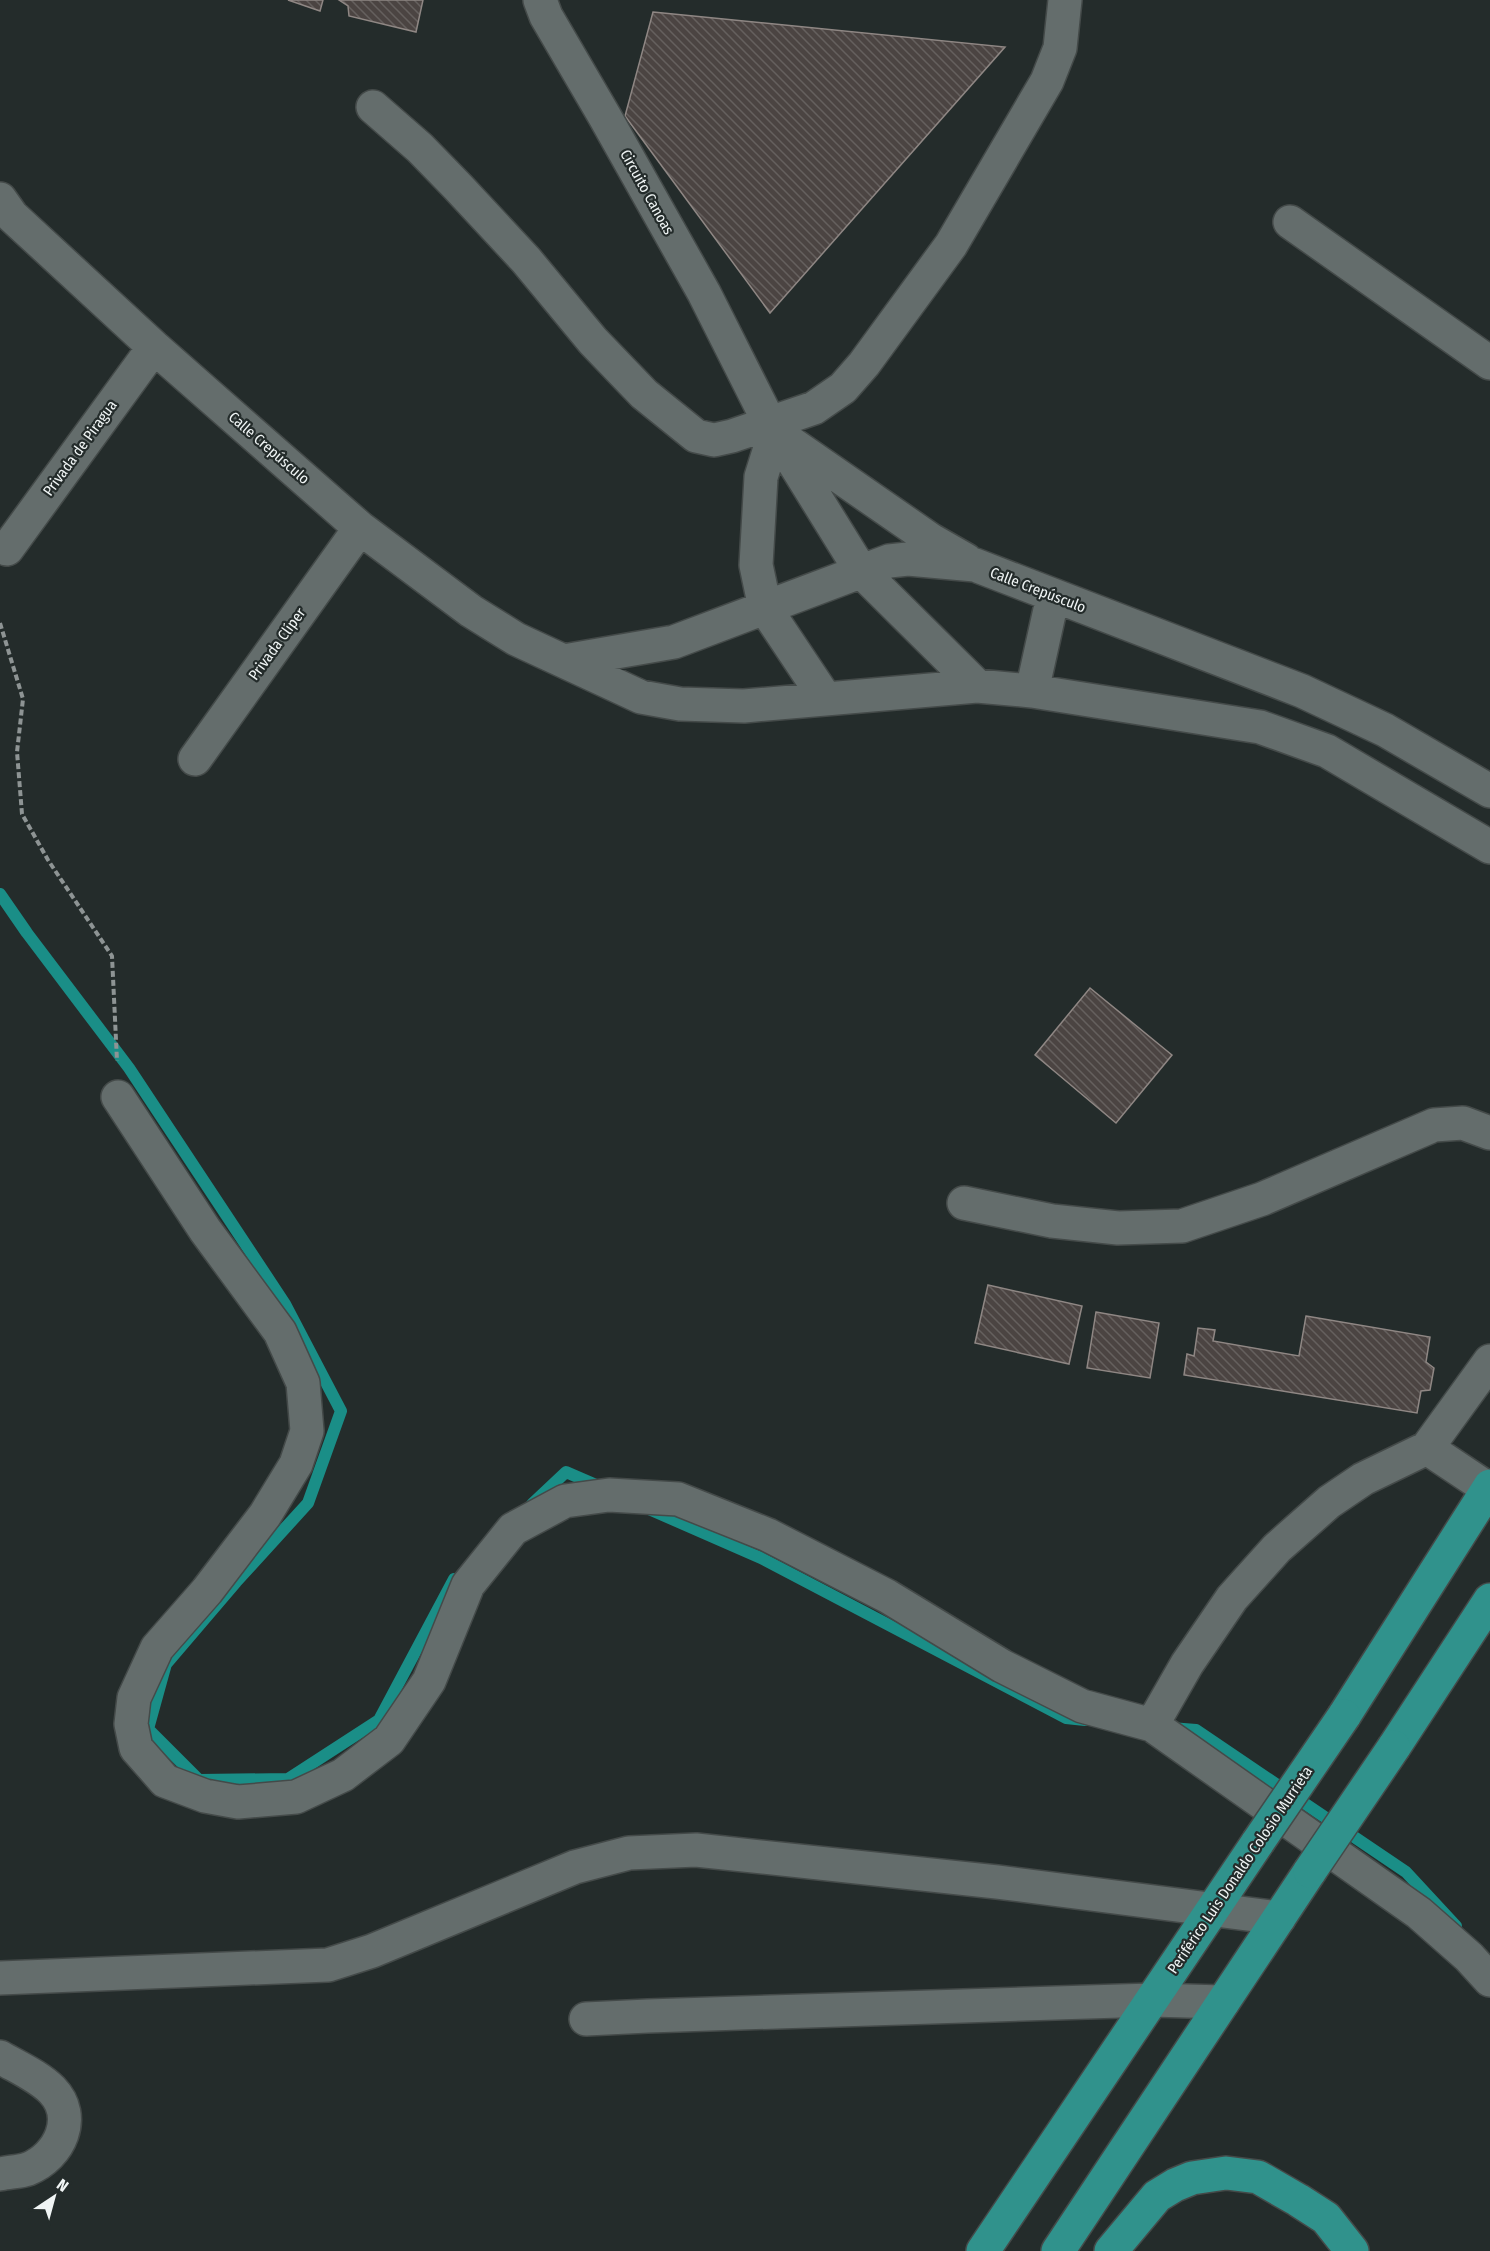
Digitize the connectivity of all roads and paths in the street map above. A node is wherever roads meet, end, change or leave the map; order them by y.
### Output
1 (540, 0) edge
2 (1065, 0) edge
3 (373, 107) dead end
4 (0, 199) edge
5 (1290, 222) dead end
6 (154, 347) junction
7 (1490, 363) edge
8 (772, 428) junction
9 (360, 528) junction
10 (7, 549) dead end
11 (975, 565) junction
12 (861, 571) junction
13 (1053, 597) junction
14 (765, 608) junction
15 (0, 624) edge
16 (564, 661) junction
17 (977, 686) junction
18 (1032, 691) junction
19 (825, 698) junction
20 (195, 759) dead end
21 (1490, 791) edge
22 (1490, 847) edge
23 (118, 1097) joint
24 (1490, 1133) edge
25 (964, 1203) dead end
26 (1490, 1361) edge
27 (1427, 1448) junction
28 (1489, 1488) edge
29 (1490, 1600) edge
30 (1152, 1725) junction
31 (1213, 1910) junction
32 (1278, 1918) junction
33 (0, 1978) edge
34 (1490, 1980) edge
35 (1152, 2000) junction
36 (1223, 2002) junction
37 (586, 2019) dead end
38 (0, 2057) edge
39 (0, 2174) edge
40 (983, 2251) edge
41 (1058, 2251) edge
42 (1111, 2251) edge
43 (1352, 2251) edge

1 - 8 street, Circuito Canoas
2 - 8 street
3 - 8 street
4 - 6 street, Calle Crepúsculo
5 - 7 street
6 - 9 street, Calle Crepúsculo
6 - 10 street, Privada de Piragua
8 - 11 street
8 - 12 street, Circuito Canoas
8 - 14 street
9 - 16 street, Calle Crepúsculo
9 - 20 street, Privada Clíper
11 - 12 street, Calle Crepúsculo
11 - 13 street, Calle Crepúsculo
12 - 14 street, Calle Crepúsculo
12 - 17 street, Circuito Canoas
13 - 18 street
13 - 21 street, Calle Crepúsculo
14 - 16 street, Calle Crepúsculo
14 - 19 street
15 - 23 path
16 - 19 street, Calle Crepúsculo
17 - 18 street, Calle Crepúsculo
17 - 19 street, Calle Crepúsculo
18 - 22 street, Calle Crepúsculo
23 - 30 street
24 - 25 street
26 - 27 street
27 - 28 street
27 - 30 street
28 - 31 main road, Periférico Luis Donaldo Colosio Murrieta, bridge
29 - 32 main road, bridge
30 - 34 street
31 - 32 street
31 - 33 street
31 - 35 main road, Periférico Luis Donaldo Colosio Murrieta
32 - 36 main road
35 - 36 street
35 - 37 street
35 - 40 main road, Periférico Luis Donaldo Colosio Murrieta
36 - 41 main road
38 - 39 street
42 - 43 main road

